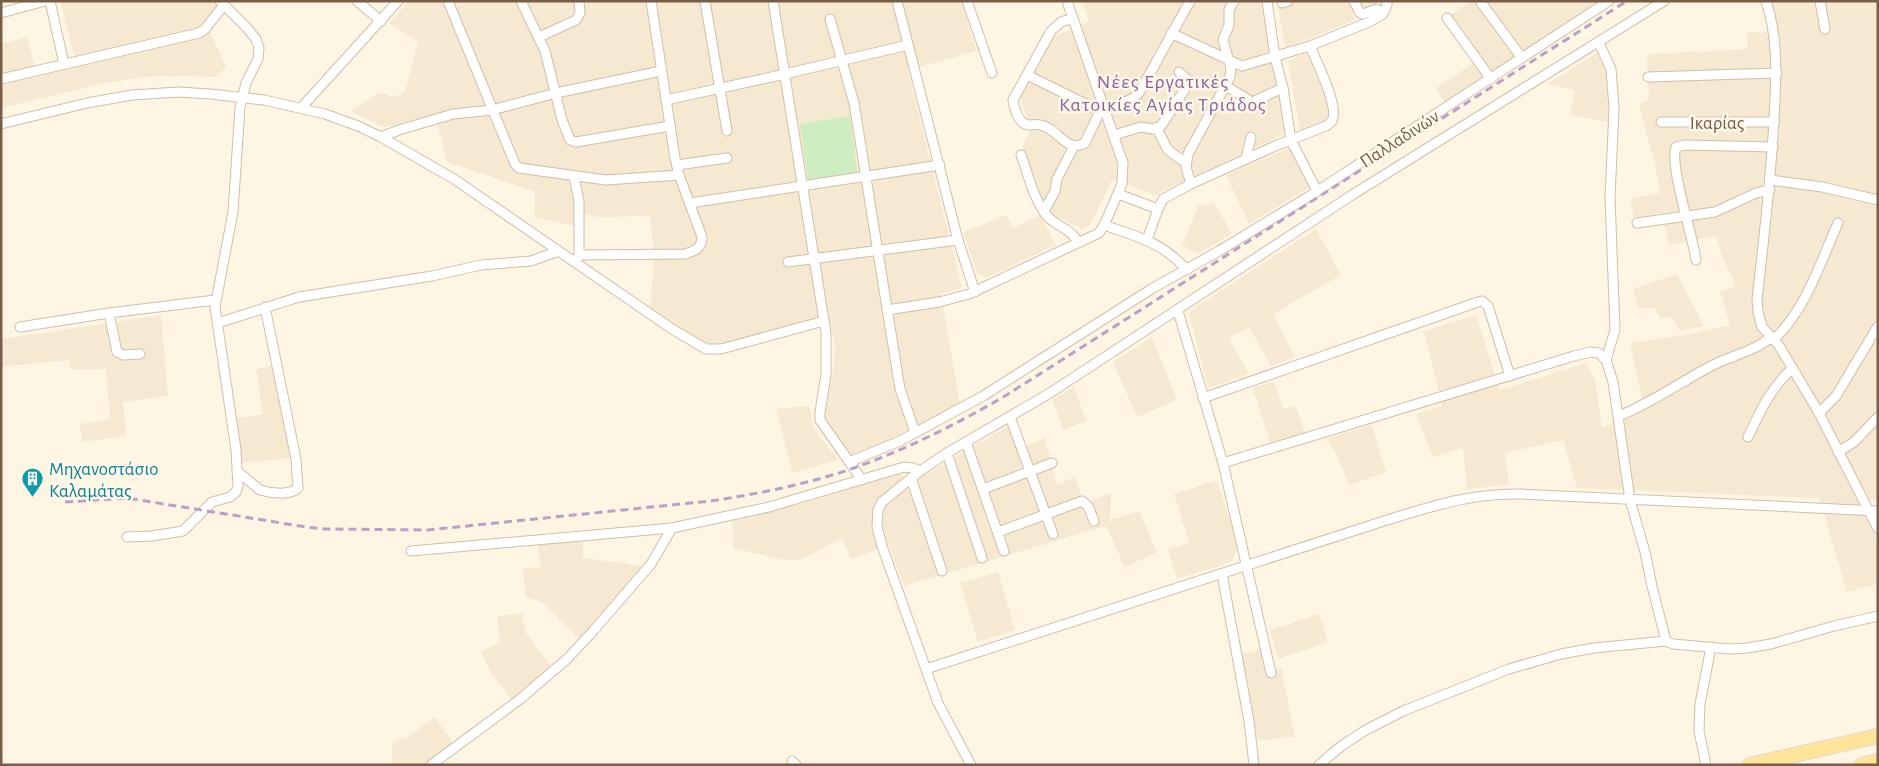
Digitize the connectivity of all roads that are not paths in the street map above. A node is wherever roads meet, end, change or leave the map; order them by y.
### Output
1 (45, 1) edge
2 (50, 1) edge
3 (357, 1) edge
4 (398, 1) edge
5 (448, 1) edge
6 (522, 1) edge
7 (580, 1) edge
8 (651, 1) edge
9 (705, 1) edge
10 (773, 1) edge
11 (897, 1) edge
12 (967, 1) edge
13 (1067, 1) edge
14 (1190, 1) edge
15 (1234, 1) edge
16 (1267, 1) edge
17 (1354, 1) edge
18 (1387, 1) edge
19 (1480, 1) edge
20 (1609, 1) edge
21 (1664, 1) edge
22 (1766, 1) edge
23 (1820, 1) edge
24 (222, 3) edge
25 (19, 4) edge
26 (1376, 9) dead end
27 (1, 13) edge
28 (1073, 18) junction
29 (1447, 18) dead end
30 (830, 19) dead end
31 (381, 21) junction
32 (1825, 29) dead end
33 (1171, 33) junction
34 (539, 37) junction
35 (1599, 43) junction
36 (908, 45) junction
37 (1310, 46) junction
38 (1275, 57) junction
39 (1522, 58) junction
40 (1229, 60) junction
41 (841, 62) junction
42 (64, 64) junction
43 (661, 71) junction
44 (992, 72) dead end
45 (1179, 72) dead end
46 (1776, 73) junction
47 (785, 74) junction
48 (1027, 75) junction
49 (1648, 77) dead end
50 (1, 79) edge
51 (1490, 79) junction
52 (1226, 86) junction
53 (720, 88) junction
54 (1283, 88) junction
55 (556, 93) junction
56 (242, 98) junction
57 (666, 100) junction
58 (301, 108) junction
59 (1103, 109) junction
60 (492, 110) junction
61 (1660, 122) dead end
62 (1774, 122) junction
63 (1, 124) edge
64 (670, 126) junction
65 (1157, 129) junction
66 (727, 131) dead end
67 (1114, 135) junction
68 (381, 137) junction
69 (1251, 137) dead end
70 (1291, 140) junction
71 (1074, 146) junction
72 (1773, 147) junction
73 (1021, 155) dead end
74 (727, 158) dead end
75 (1246, 159) junction
76 (1186, 163) junction
77 (677, 165) junction
78 (940, 166) junction
79 (680, 175) junction
80 (574, 177) junction
81 (866, 177) junction
82 (1771, 180) junction
83 (1191, 184) junction
84 (802, 186) junction
85 (1770, 190) junction
86 (1317, 191) junction
87 (1118, 194) junction
88 (1878, 200) edge
89 (690, 203) junction
90 (1158, 210) junction
91 (1044, 211) junction
92 (1686, 216) junction
93 (1637, 223) dead end
94 (1838, 223) dead end
95 (1104, 225) junction
96 (958, 240) junction
97 (1147, 240) junction
98 (1078, 242) junction
99 (878, 250) junction
100 (559, 251) junction
101 (578, 258) junction
102 (814, 258) junction
103 (1696, 260) dead end
104 (788, 262) dead end
105 (1187, 270) junction
106 (975, 292) junction
107 (215, 300) junction
108 (265, 307) junction
109 (888, 310) junction
110 (1178, 311) junction
111 (108, 313) junction
112 (824, 321) junction
113 (218, 323) junction
114 (1878, 326) edge
115 (20, 327) dead end
116 (1772, 338) junction
117 (140, 354) dead end
118 (1606, 360) junction
119 (1792, 368) junction
120 (1510, 376) junction
121 (1203, 398) junction
122 (1819, 413) junction
123 (1619, 416) junction
124 (1010, 417) junction
125 (1878, 417) edge
126 (915, 432) junction
127 (1748, 437) dead end
128 (966, 442) junction
129 (1838, 452) junction
130 (947, 453) junction
131 (849, 462) junction
132 (1052, 463) dead end
133 (1223, 464) junction
134 (237, 471) junction
135 (920, 471) junction
136 (1030, 471) junction
137 (911, 478) junction
138 (862, 480) junction
139 (983, 489) junction
140 (1630, 500) junction
141 (1868, 510) junction
142 (1878, 511) edge
143 (1045, 514) junction
144 (1094, 522) dead end
145 (672, 528) junction
146 (1878, 529) edge
147 (998, 532) junction
148 (1053, 534) dead end
149 (127, 537) dead end
150 (411, 551) dead end
151 (1004, 551) dead end
152 (982, 558) dead end
153 (1246, 566) junction
154 (942, 571) dead end
155 (1222, 574) junction
156 (1878, 616) edge
157 (1666, 641) junction
158 (1711, 647) junction
159 (926, 669) junction
160 (1271, 673) dead end
161 (1878, 736) edge
162 (1878, 761) edge
163 (431, 765) edge
164 (972, 765) edge
165 (1254, 765) edge
166 (1320, 765) edge
167 (1706, 765) edge
168 (1750, 765) edge
169 (1862, 765) edge

1 - 25 street
2 - 42 street
3 - 31 street
4 - 31 street
5 - 60 street
6 - 34 street
7 - 34 street
8 - 43 street
9 - 53 street
10 - 47 street
11 - 36 street
12 - 44 street
13 - 28 street
14 - 33 street
15 - 40 street
16 - 38 street
17 - 26 street
18 - 37 street
19 - 39 street
20 - 39 street, Παλλαδινών
21 - 35 street
22 - 46 street
23 - 32 street
24 - 42 street
24 - 56 street
25 - 27 street
28 - 48 street
28 - 59 street
29 - 51 street
30 - 41 street
31 - 58 street
33 - 40 street
33 - 59 street
34 - 55 street
35 - 110 street
35 - 118 street
36 - 41 street
36 - 78 street
37 - 38 street
37 - 70 street
38 - 40 street
38 - 54 street
39 - 51 street, Παλλαδινών
40 - 52 street
41 - 47 street
41 - 81 street
42 - 50 street
43 - 55 street
43 - 57 street
45 - 65 street
46 - 49 street
46 - 62 street
47 - 53 street
47 - 84 street
48 - 59 street
48 - 71 street
51 - 86 street, Παλλαδινών
52 - 54 street
52 - 76 street
53 - 57 street
53 - 66 street
54 - 70 street
55 - 60 street
55 - 64 street
56 - 58 street
56 - 63 street
56 - 107 street
57 - 64 street
58 - 68 street
59 - 67 street
59 - 71 street
60 - 68 street
60 - 80 street
61 - 62 street, Ικαρίας
62 - 72 street
64 - 77 street
65 - 67 street
65 - 76 street
67 - 87 street
68 - 100 street
69 - 75 street
70 - 75 street
70 - 86 street
71 - 91 street
72 - 82 street
72 - 92 street
73 - 91 street
74 - 77 street
75 - 83 street
76 - 83 street
77 - 79 street
78 - 81 street
78 - 96 street
79 - 80 street
79 - 89 street
80 - 101 street
81 - 84 street
81 - 99 street
82 - 85 street
82 - 88 street
83 - 90 street
84 - 89 street
84 - 102 street
85 - 92 street
85 - 116 street
86 - 105 street, Παλλαδινών
87 - 90 street
87 - 95 street
89 - 101 street
90 - 97 street
91 - 98 street
92 - 93 street
92 - 103 street
94 - 116 street
95 - 97 street
95 - 98 street
96 - 99 street
96 - 106 street
97 - 105 street
98 - 106 street
99 - 102 street
99 - 109 street
100 - 101 street
100 - 108 street
101 - 112 street
102 - 104 street
102 - 112 street
105 - 126 street, Παλλαδινών
106 - 109 street
107 - 111 street
107 - 113 street
108 - 113 street
108 - 134 street
109 - 126 street
110 - 121 street
110 - 124 street
111 - 115 street
111 - 117 street
112 - 131 street
113 - 134 street
114 - 122 street
116 - 119 street
116 - 123 street
118 - 120 street
118 - 123 street
119 - 122 street
119 - 127 street
120 - 121 street
120 - 133 street
121 - 133 street
122 - 129 street
123 - 140 street
124 - 128 street
124 - 136 street
125 - 129 street
126 - 131 street, Παλλαδινών
128 - 130 street
128 - 139 street
129 - 141 street
130 - 135 street
130 - 152 street
131 - 138 street
132 - 136 street
133 - 153 street
134 - 149 street
135 - 137 street
135 - 138 street
136 - 139 street
136 - 143 street
137 - 154 street
137 - 159 street
138 - 145 street
139 - 147 street
140 - 141 street
140 - 153 street
140 - 157 street
141 - 142 street
141 - 146 street
143 - 144 street
143 - 147 street
143 - 148 street
145 - 150 street
145 - 163 street
147 - 151 street
153 - 155 street
153 - 160 street
155 - 159 street
155 - 165 street
156 - 158 street
157 - 158 street
157 - 166 street
158 - 167 street
159 - 164 street
161 - 168 main road
162 - 169 main road

